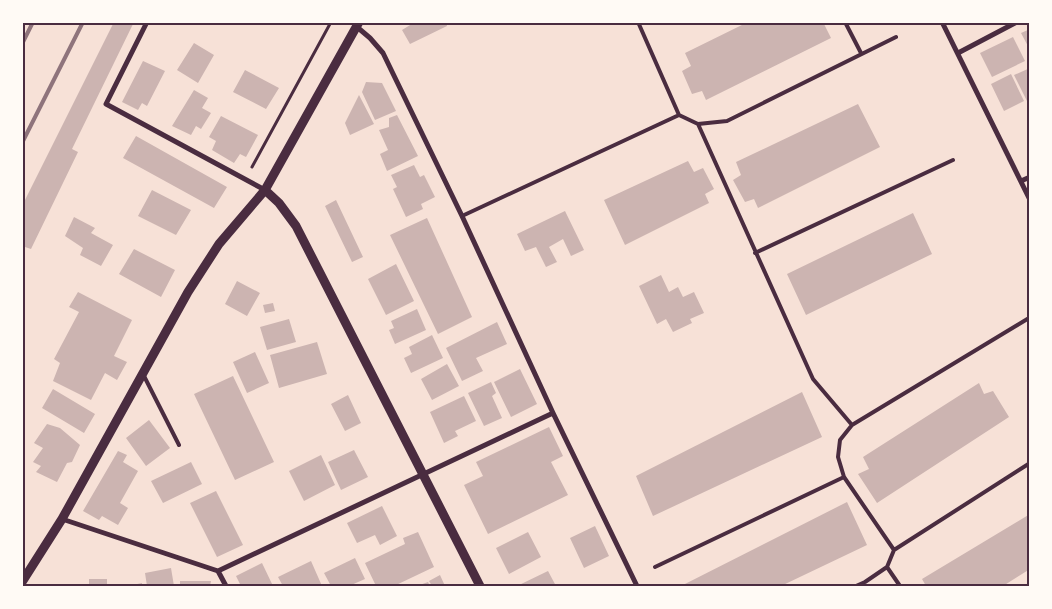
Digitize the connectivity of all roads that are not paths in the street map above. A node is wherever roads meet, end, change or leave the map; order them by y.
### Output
1 (147, 22) edge
2 (638, 22) edge
3 (845, 22) edge
4 (942, 22) edge
5 (1017, 22) edge
6 (358, 25) edge
7 (896, 37) dead end
8 (861, 53) junction
9 (958, 53) junction
10 (679, 115) junction
11 (698, 124) junction
12 (953, 160) dead end
13 (1030, 177) edge
14 (1021, 181) junction
15 (265, 190) junction
16 (1030, 200) edge
17 (462, 216) junction
18 (755, 253) junction
19 (1029, 318) edge
20 (142, 373) junction
21 (553, 413) junction
22 (852, 425) junction
23 (179, 445) dead end
24 (1030, 463) edge
25 (423, 474) junction
26 (844, 477) junction
27 (62, 519) junction
28 (894, 550) junction
29 (656, 567) dead end
30 (888, 567) junction
31 (218, 571) junction
32 (22, 582) edge
33 (226, 586) edge
34 (480, 586) edge
35 (637, 586) edge
36 (856, 586) edge
37 (900, 586) edge

1 - 15 street
2 - 10 lane
3 - 8 lane
4 - 9 street
5 - 9 street
6 - 15 street
6 - 17 street
7 - 8 lane
8 - 11 lane
9 - 14 street
10 - 11 lane
10 - 17 lane
11 - 18 lane
12 - 18 lane
13 - 14 street
14 - 16 street
15 - 20 street
15 - 25 street
17 - 21 street
18 - 22 lane
19 - 22 lane
20 - 23 lane
20 - 27 street
21 - 25 street
21 - 35 street
22 - 26 lane
24 - 28 lane
25 - 31 street
25 - 34 street
26 - 28 lane
26 - 29 lane
27 - 31 street
27 - 32 street
28 - 30 lane
30 - 36 lane
30 - 37 lane
31 - 33 street

